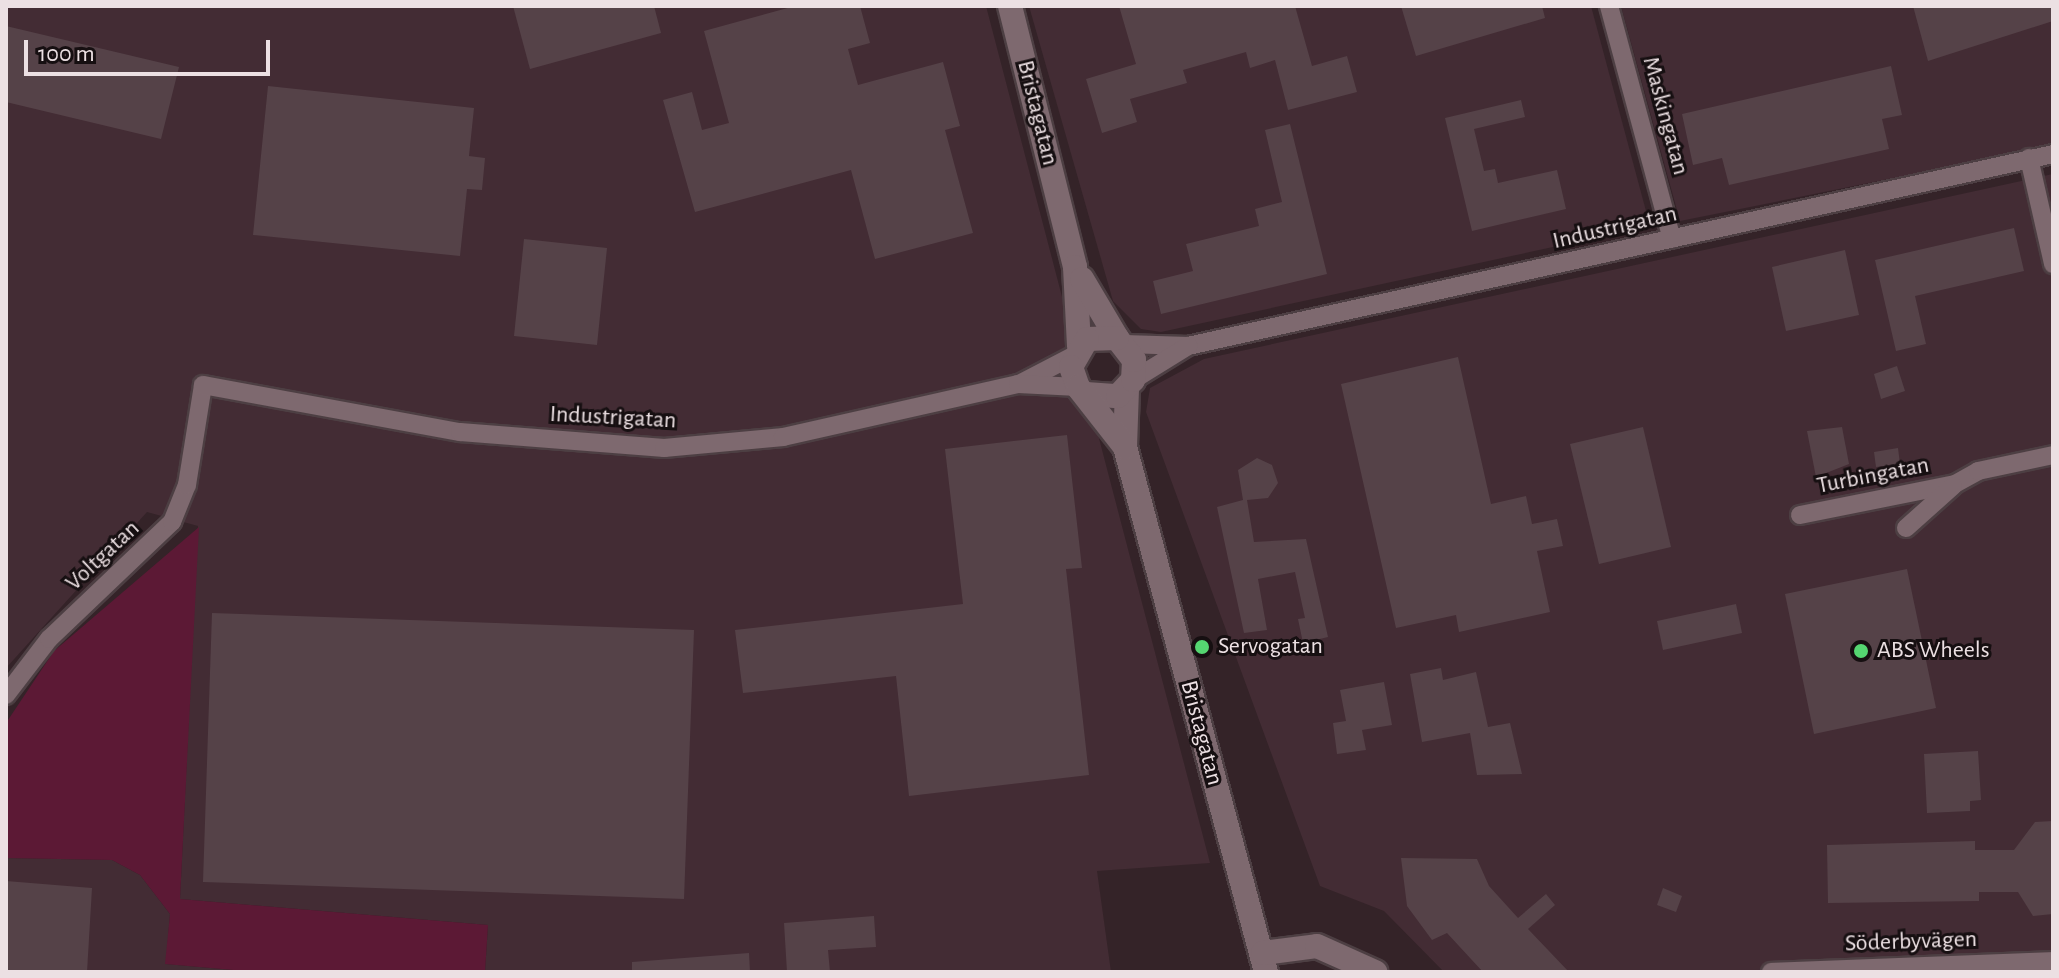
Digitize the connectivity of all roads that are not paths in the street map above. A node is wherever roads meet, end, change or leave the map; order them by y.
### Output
1 (1010, 6) edge
2 (1609, 6) edge
3 (2053, 154) edge
4 (2029, 158) junction
5 (1672, 239) junction
6 (2053, 264) edge
7 (1075, 267) junction
8 (1121, 341) junction
9 (1188, 346) junction
10 (1076, 351) junction
11 (1018, 384) junction
12 (1130, 384) junction
13 (203, 385) joint
14 (1082, 391) junction
15 (1125, 447) junction
16 (2053, 455) edge
17 (1955, 484) junction
18 (1800, 515) dead end
19 (1906, 528) dead end
20 (6, 695) edge
21 (2053, 961) edge
22 (1265, 962) edge
23 (1375, 972) edge
24 (1771, 972) edge

1 - 7 street, Bristagatan
2 - 5 street, Maskingatan
3 - 4 street, Industrigatan
4 - 5 street, Industrigatan
4 - 6 street
5 - 9 street, Industrigatan
7 - 8 street, Bristagatan
7 - 10 street, Bristagatan
8 - 9 street, Industrigatan
8 - 10 street
8 - 12 street, Bristagatan
9 - 12 street, Industrigatan
10 - 11 street, Industrigatan
10 - 14 street, Bristagatan
11 - 13 street, Industrigatan
11 - 14 street, Industrigatan
12 - 14 street
12 - 15 street, Bristagatan
13 - 20 street, Voltgatan
14 - 15 street, Bristagatan
15 - 22 street, Bristagatan
16 - 17 street, Turbingatan
17 - 18 street, Turbingatan
17 - 19 street, Turbingatan
21 - 24 street, Söderbyvägen
22 - 23 street

